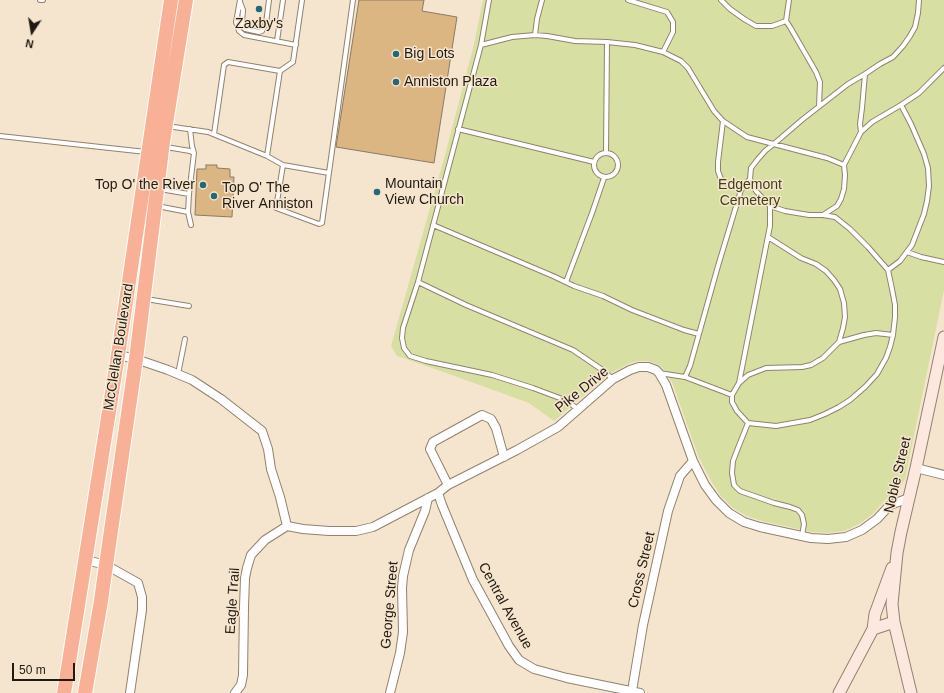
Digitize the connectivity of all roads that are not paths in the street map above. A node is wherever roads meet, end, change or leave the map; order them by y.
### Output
1 (40, 0) edge
2 (43, 0) edge
3 (171, 0) edge
4 (186, 0) edge
5 (269, 0) edge
6 (283, 0) edge
7 (302, 0) edge
8 (353, 0) edge
9 (490, 0) edge
10 (542, 0) edge
11 (628, 0) edge
12 (720, 0) edge
13 (789, 0) edge
14 (919, 0) edge
15 (240, 1) edge
16 (786, 22) junction
17 (535, 36) junction
18 (277, 41) junction
19 (607, 42) junction
20 (296, 44) junction
21 (481, 45) junction
22 (663, 52) junction
23 (944, 68) edge
24 (280, 71) junction
25 (865, 74) junction
26 (901, 105) junction
27 (819, 106) junction
28 (723, 121) junction
29 (160, 125) junction
30 (190, 129) junction
31 (458, 129) junction
32 (861, 132) junction
33 (214, 134) junction
34 (0, 136) edge
35 (775, 144) junction
36 (162, 147) junction
37 (149, 152) junction
38 (194, 153) junction
39 (606, 153) junction
40 (267, 156) junction
41 (594, 162) junction
42 (283, 165) junction
43 (844, 165) junction
44 (329, 173) junction
45 (604, 178) junction
46 (750, 179) junction
47 (157, 188) junction
48 (741, 190) junction
49 (189, 194) junction
50 (155, 206) junction
51 (770, 206) junction
52 (188, 212) junction
53 (823, 215) junction
54 (432, 225) junction
55 (191, 226) dead end
56 (768, 238) junction
57 (907, 252) junction
58 (944, 262) edge
59 (888, 270) junction
60 (418, 282) junction
61 (566, 282) junction
62 (144, 298) junction
63 (189, 306) dead end
64 (699, 334) junction
65 (893, 335) junction
66 (944, 337) edge
67 (185, 339) dead end
68 (839, 342) junction
69 (118, 355) junction
70 (136, 359) junction
71 (658, 373) junction
72 (178, 374) junction
73 (685, 377) junction
74 (613, 379) junction
75 (739, 383) junction
76 (732, 395) junction
77 (579, 409) junction
78 (748, 423) junction
79 (504, 457) junction
80 (693, 461) junction
81 (916, 468) junction
82 (944, 475) edge
83 (448, 485) junction
84 (438, 493) junction
85 (428, 498) junction
86 (909, 498) junction
87 (287, 526) junction
88 (802, 536) junction
89 (897, 553) junction
90 (86, 560) junction
91 (106, 565) junction
92 (894, 622) junction
93 (873, 629) junction
94 (91, 660) junction
95 (636, 692) edge
96 (64, 693) edge
97 (85, 693) edge
98 (90, 693) edge
99 (130, 693) edge
100 (235, 693) edge
101 (390, 693) edge
102 (839, 693) edge
103 (911, 693) edge

1 - 2 lane
3 - 29 highway, McClellan Boulevard
4 - 29 highway, McClellan Boulevard
5 - 15 lane
6 - 18 lane
7 - 20 lane
8 - 44 lane
9 - 21 lane
10 - 17 lane
11 - 22 lane
12 - 16 lane
13 - 16 lane
14 - 25 lane
15 - 18 lane
16 - 27 lane
17 - 19 lane
17 - 21 lane
18 - 20 lane
19 - 22 lane
19 - 39 lane
20 - 24 lane
21 - 31 lane
22 - 28 lane
23 - 26 lane
24 - 33 lane
24 - 40 lane
25 - 27 lane
25 - 32 lane
26 - 32 lane
26 - 57 lane
27 - 35 lane
28 - 35 lane
28 - 48 lane
29 - 30 lane
29 - 36 highway, McClellan Boulevard
29 - 37 highway, McClellan Boulevard
30 - 33 lane
30 - 38 lane
31 - 41 lane
31 - 54 lane
32 - 43 lane
33 - 40 lane
34 - 37 lane
35 - 43 lane
35 - 46 lane
36 - 38 lane
36 - 47 highway, McClellan Boulevard
37 - 69 highway, McClellan Boulevard
38 - 49 lane
39 - 41 lane
39 - 45 lane
40 - 42 lane
41 - 45 lane
42 - 44 lane
42 - 44 lane
43 - 53 lane
45 - 61 lane
46 - 48 lane
46 - 51 lane
47 - 49 lane
47 - 50 highway, McClellan Boulevard
48 - 64 lane
49 - 52 lane
50 - 52 lane
50 - 62 highway, McClellan Boulevard
51 - 53 lane
51 - 56 lane
52 - 55 lane
53 - 59 lane
54 - 60 lane
54 - 61 lane
56 - 68 lane
56 - 75 lane
57 - 58 lane
57 - 59 lane
59 - 65 lane
60 - 74 lane
60 - 77 lane
61 - 64 lane
62 - 63 lane
62 - 70 highway, McClellan Boulevard
64 - 73 lane
65 - 68 lane
65 - 78 lane
66 - 81 main road, Noble Street
67 - 72 lane
68 - 75 lane
69 - 70 street
69 - 90 highway, McClellan Boulevard
70 - 72 street
70 - 91 highway, McClellan Boulevard
71 - 73 lane
71 - 74 street, Pike Drive
71 - 80 street
72 - 87 street
73 - 76 lane
74 - 77 street, Pike Drive
75 - 76 lane
76 - 78 lane
77 - 79 street, Pike Drive
78 - 88 lane
79 - 83 street, Pike Drive
79 - 83 street
80 - 88 street
80 - 95 street, Cross Street
81 - 82 street
81 - 86 main road, Noble Street
83 - 84 street, Pike Drive
84 - 85 street, Pike Drive
84 - 95 street, Central Avenue
85 - 87 street, Pike Drive
85 - 101 street, George Street
86 - 88 street
86 - 89 main road, Noble Street
87 - 100 street, Eagle Trail
89 - 92 main road, Noble Street
89 - 93 main road
90 - 91 street
90 - 96 highway, McClellan Boulevard
91 - 94 highway, McClellan Boulevard
91 - 99 street
92 - 93 main road
92 - 103 main road, Noble Street
93 - 102 main road
94 - 97 highway, McClellan Boulevard
94 - 98 highway

